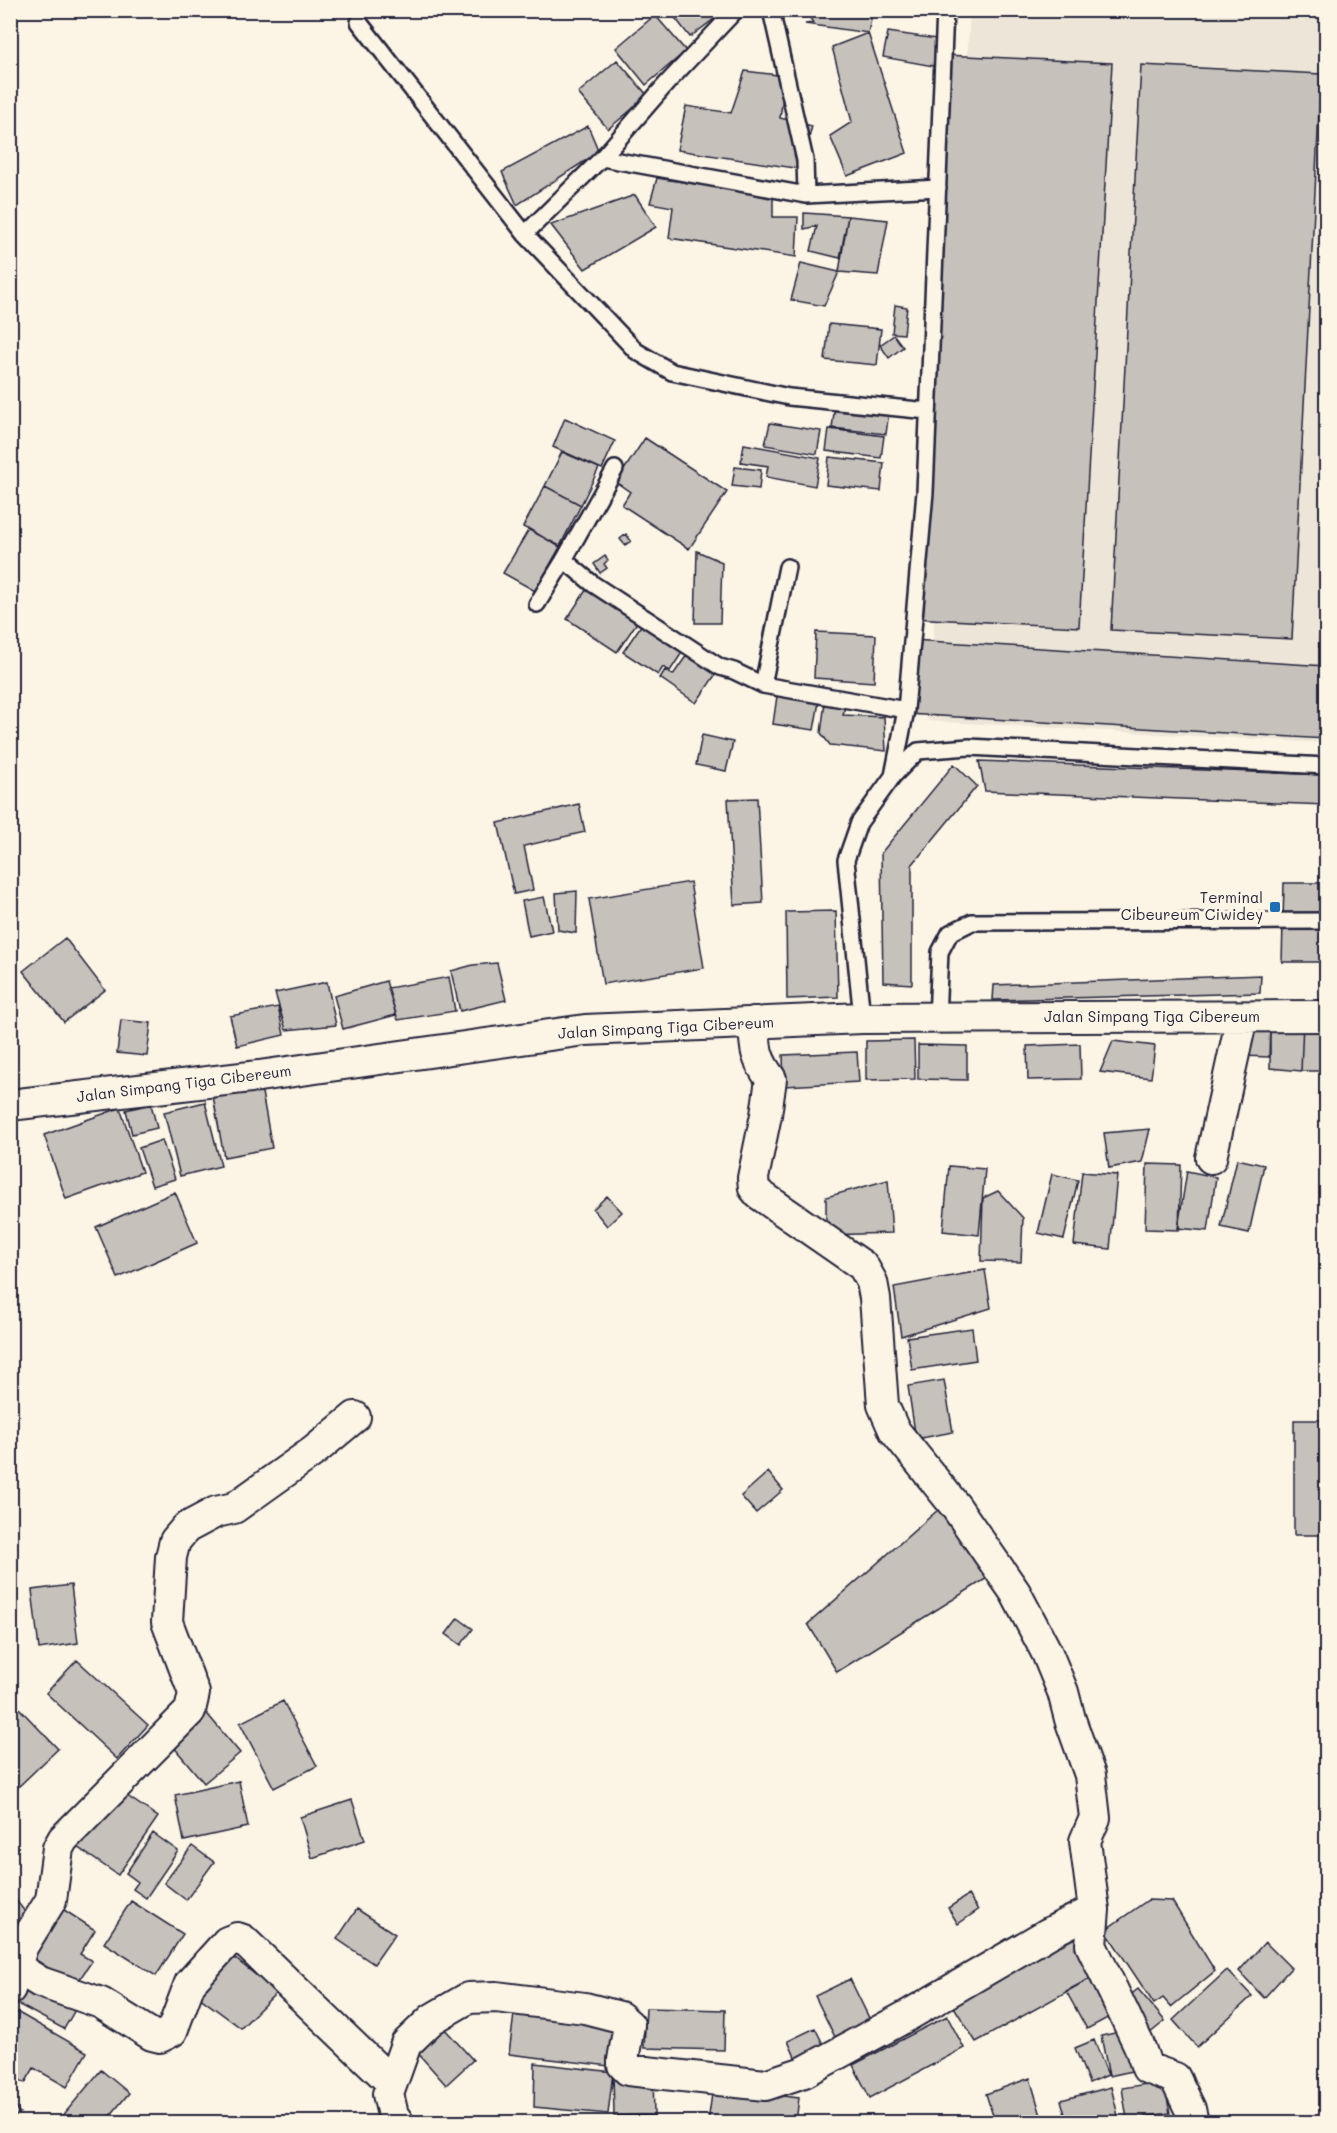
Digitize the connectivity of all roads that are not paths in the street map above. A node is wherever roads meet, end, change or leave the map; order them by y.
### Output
1 (736, 10) edge
2 (771, 10) edge
3 (945, 10) edge
4 (359, 22) dead end
5 (602, 158) junction
6 (938, 188) junction
7 (807, 195) junction
8 (525, 234) junction
9 (928, 411) junction
10 (615, 469) dead end
11 (564, 560) junction
12 (786, 567) dead end
13 (537, 604) dead end
14 (763, 685) junction
15 (906, 710) junction
16 (1326, 766) edge
17 (893, 776) junction
18 (1326, 921) edge
19 (1326, 1016) edge
20 (1242, 1017) junction
21 (862, 1018) junction
22 (937, 1018) junction
23 (754, 1023) junction
24 (10, 1105) edge
25 (1211, 1158) dead end
26 (355, 1417) dead end
27 (1094, 1910) junction
28 (14, 1978) edge
29 (392, 2083) junction
30 (398, 2122) edge
31 (1193, 2122) edge

1 - 5 lane
2 - 7 lane
3 - 6 lane
4 - 8 lane
5 - 7 lane
5 - 8 lane
6 - 7 lane
6 - 9 lane
8 - 9 lane
9 - 15 lane
10 - 11 lane
11 - 13 lane
11 - 14 lane
12 - 14 lane
14 - 15 lane
15 - 17 lane
16 - 17 lane
17 - 21 lane
18 - 22 lane
19 - 20 street, Jalan Simpang Tiga Cibereum
20 - 22 street, Jalan Simpang Tiga Cibereum
20 - 25 street
21 - 22 street, Jalan Simpang Tiga Cibereum
21 - 23 street, Jalan Simpang Tiga Cibereum
23 - 24 street, Jalan Simpang Tiga Cibereum
23 - 27 street
26 - 28 street
27 - 29 street
27 - 31 street
28 - 29 street
29 - 30 street

